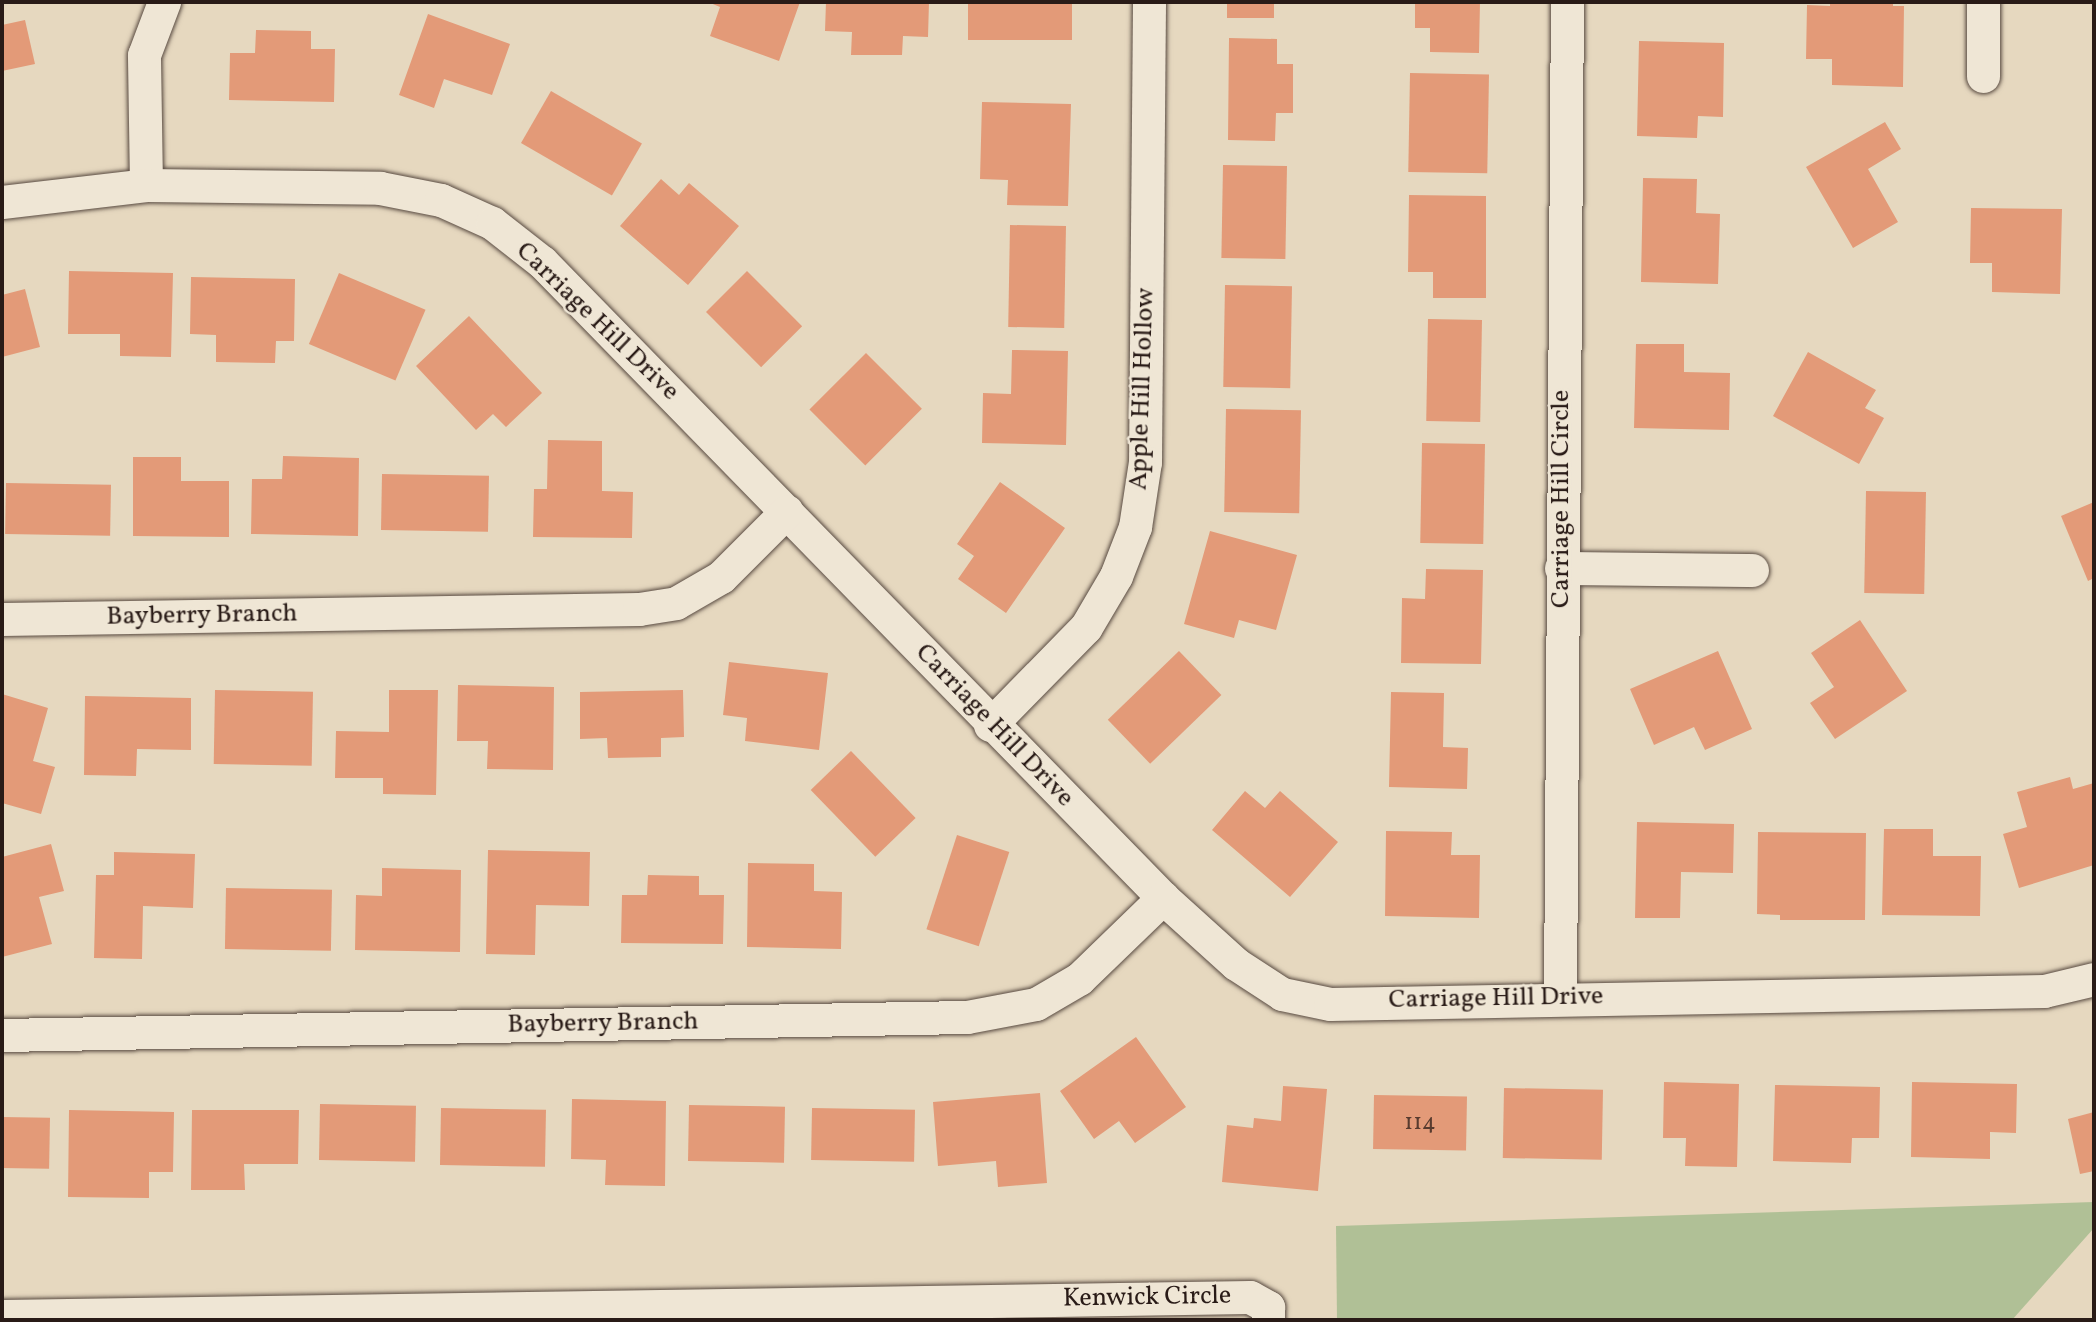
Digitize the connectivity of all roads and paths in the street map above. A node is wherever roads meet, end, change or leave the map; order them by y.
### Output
1 (164, 2) edge
2 (1149, 2) edge
3 (1567, 2) edge
4 (1983, 2) edge
5 (1983, 76) dead end
6 (146, 185) junction
7 (2, 202) edge
8 (787, 511) junction
9 (1561, 568) junction
10 (1752, 570) dead end
11 (2, 620) edge
12 (990, 725) junction
13 (1163, 898) junction
14 (2094, 979) edge
15 (1560, 997) junction
16 (2, 1035) edge
17 (2, 1316) edge
18 (1268, 1320) edge

1 - 6 street
2 - 12 street, Apple Hill Hollow
3 - 9 street, Carriage Hill Circle
4 - 5 street
6 - 7 street, Carriage Hill Drive
6 - 8 street, Carriage Hill Drive
8 - 11 street, Bayberry Branch
8 - 12 street, Carriage Hill Drive
9 - 10 street
9 - 15 street, Carriage Hill Circle
12 - 13 street, Carriage Hill Drive
13 - 15 street, Carriage Hill Drive
13 - 16 street, Bayberry Branch
14 - 15 street, Carriage Hill Drive
17 - 18 street, Kenwick Circle

